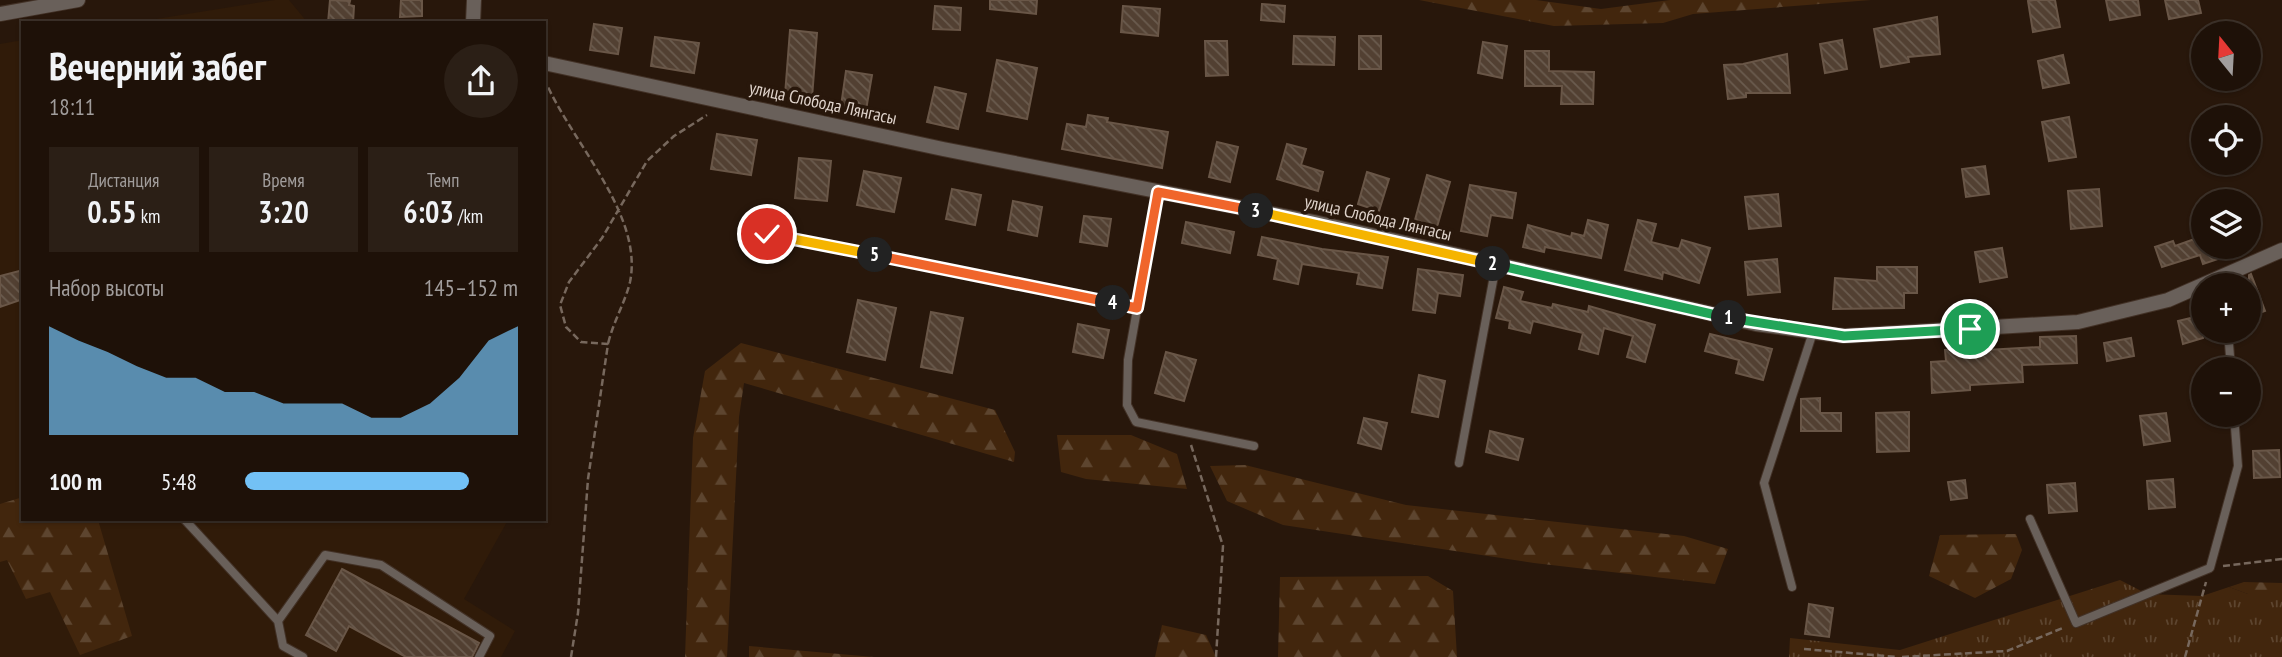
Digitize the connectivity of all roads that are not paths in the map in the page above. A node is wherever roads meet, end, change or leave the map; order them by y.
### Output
1 (78, 0) edge
2 (474, 0) edge
3 (0, 14) edge
4 (473, 21) edge
5 (546, 63) edge
6 (1158, 192) junction
7 (767, 234) dead end
8 (2282, 250) edge
9 (1496, 265) junction
10 (2239, 273) edge
11 (2191, 292) edge
12 (1137, 308) junction
13 (1813, 332) junction
14 (2235, 427) edge
15 (1255, 446) dead end
16 (1459, 463) dead end
17 (2030, 519) dead end
18 (187, 521) edge
19 (1792, 587) dead end
20 (278, 621) junction
21 (303, 657) edge
22 (479, 657) edge

1 - 3 street
2 - 4 street
5 - 6 street, улица Слобода Лянгасы
6 - 9 street, улица Слобода Лянгасы
6 - 12 lane
7 - 12 lane
8 - 10 street, улица Слобода Лянгасы
9 - 13 street, улица Слобода Лянгасы
9 - 16 lane
11 - 13 street, улица Слобода Лянгасы
12 - 15 lane
13 - 19 lane
14 - 17 lane
18 - 20 lane
20 - 21 lane
20 - 22 lane

